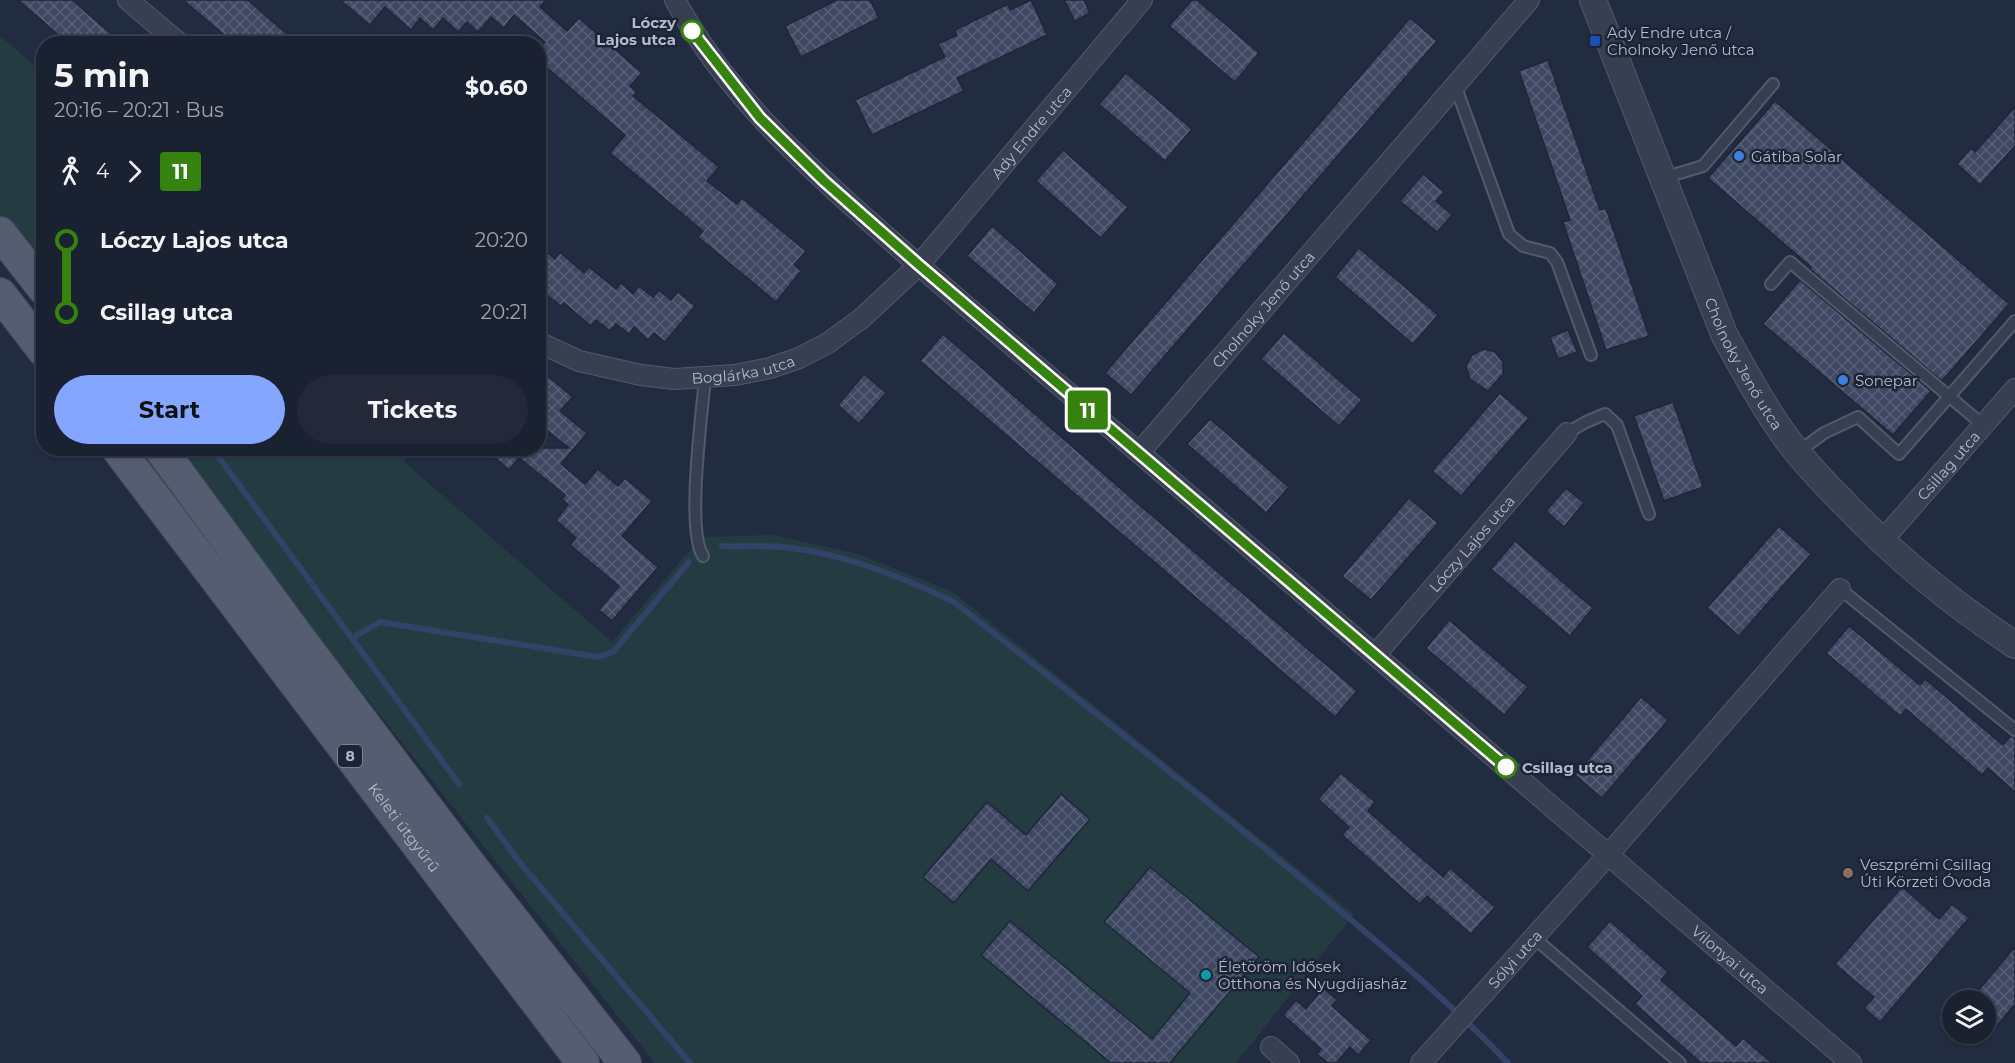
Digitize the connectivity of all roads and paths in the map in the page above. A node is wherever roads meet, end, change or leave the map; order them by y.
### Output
1 (128, 0) edge
2 (675, 0) edge
3 (1529, 0) edge
4 (1593, 0) edge
5 (1137, 2) edge
6 (171, 36) edge
7 (1773, 84) dead end
8 (1455, 85) junction
9 (1663, 179) junction
10 (0, 233) edge
11 (919, 265) junction
12 (36, 280) edge
13 (1771, 284) dead end
14 (0, 294) edge
15 (2015, 321) edge
16 (36, 341) edge
17 (546, 346) edge
18 (1592, 355) dead end
19 (705, 378) junction
20 (2015, 388) edge
21 (1949, 396) junction
22 (1983, 425) junction
23 (1567, 433) joint
24 (1798, 452) junction
25 (1139, 453) junction
26 (123, 456) edge
27 (166, 456) edge
28 (1649, 514) dead end
29 (1881, 542) junction
30 (704, 556) dead end
31 (1840, 589) joint
32 (2015, 645) edge
33 (1376, 654) junction
34 (2015, 730) edge
35 (1608, 855) junction
36 (1533, 937) junction
37 (1271, 1047) dead end
38 (583, 1063) edge
39 (625, 1063) edge
40 (1289, 1063) edge
41 (1421, 1063) edge
42 (1680, 1063) edge
43 (1851, 1063) edge

1 - 6 street
2 - 11 street
3 - 8 street, Cholnoky Jenő utca
4 - 9 street, Cholnoky Jenő utca
5 - 11 street, Ady Endre utca
7 - 9 lane
8 - 18 lane
8 - 25 street, Cholnoky Jenő utca
9 - 24 street, Cholnoky Jenő utca
10 - 12 main road
11 - 19 street, Boglárka utca
11 - 25 street
13 - 21 lane
14 - 16 main road
15 - 21 lane
17 - 19 street, Boglárka utca
19 - 30 lane
20 - 22 street, Csillag utca
21 - 22 lane
21 - 24 lane
22 - 29 street, Csillag utca
23 - 28 lane
23 - 33 street, Lóczy Lajos utca
24 - 29 street, Cholnoky Jenő utca
25 - 33 street
26 - 38 main road, Keleti útgyűrű / 8
27 - 39 main road, Keleti útgyűrű / 8
29 - 32 street, Cholnoky Jenő utca
31 - 34 lane
31 - 35 street
33 - 35 street
35 - 36 street, Sólyi utca
35 - 43 street, Vilonyai utca
36 - 41 street, Sólyi utca
36 - 42 lane
37 - 40 street

